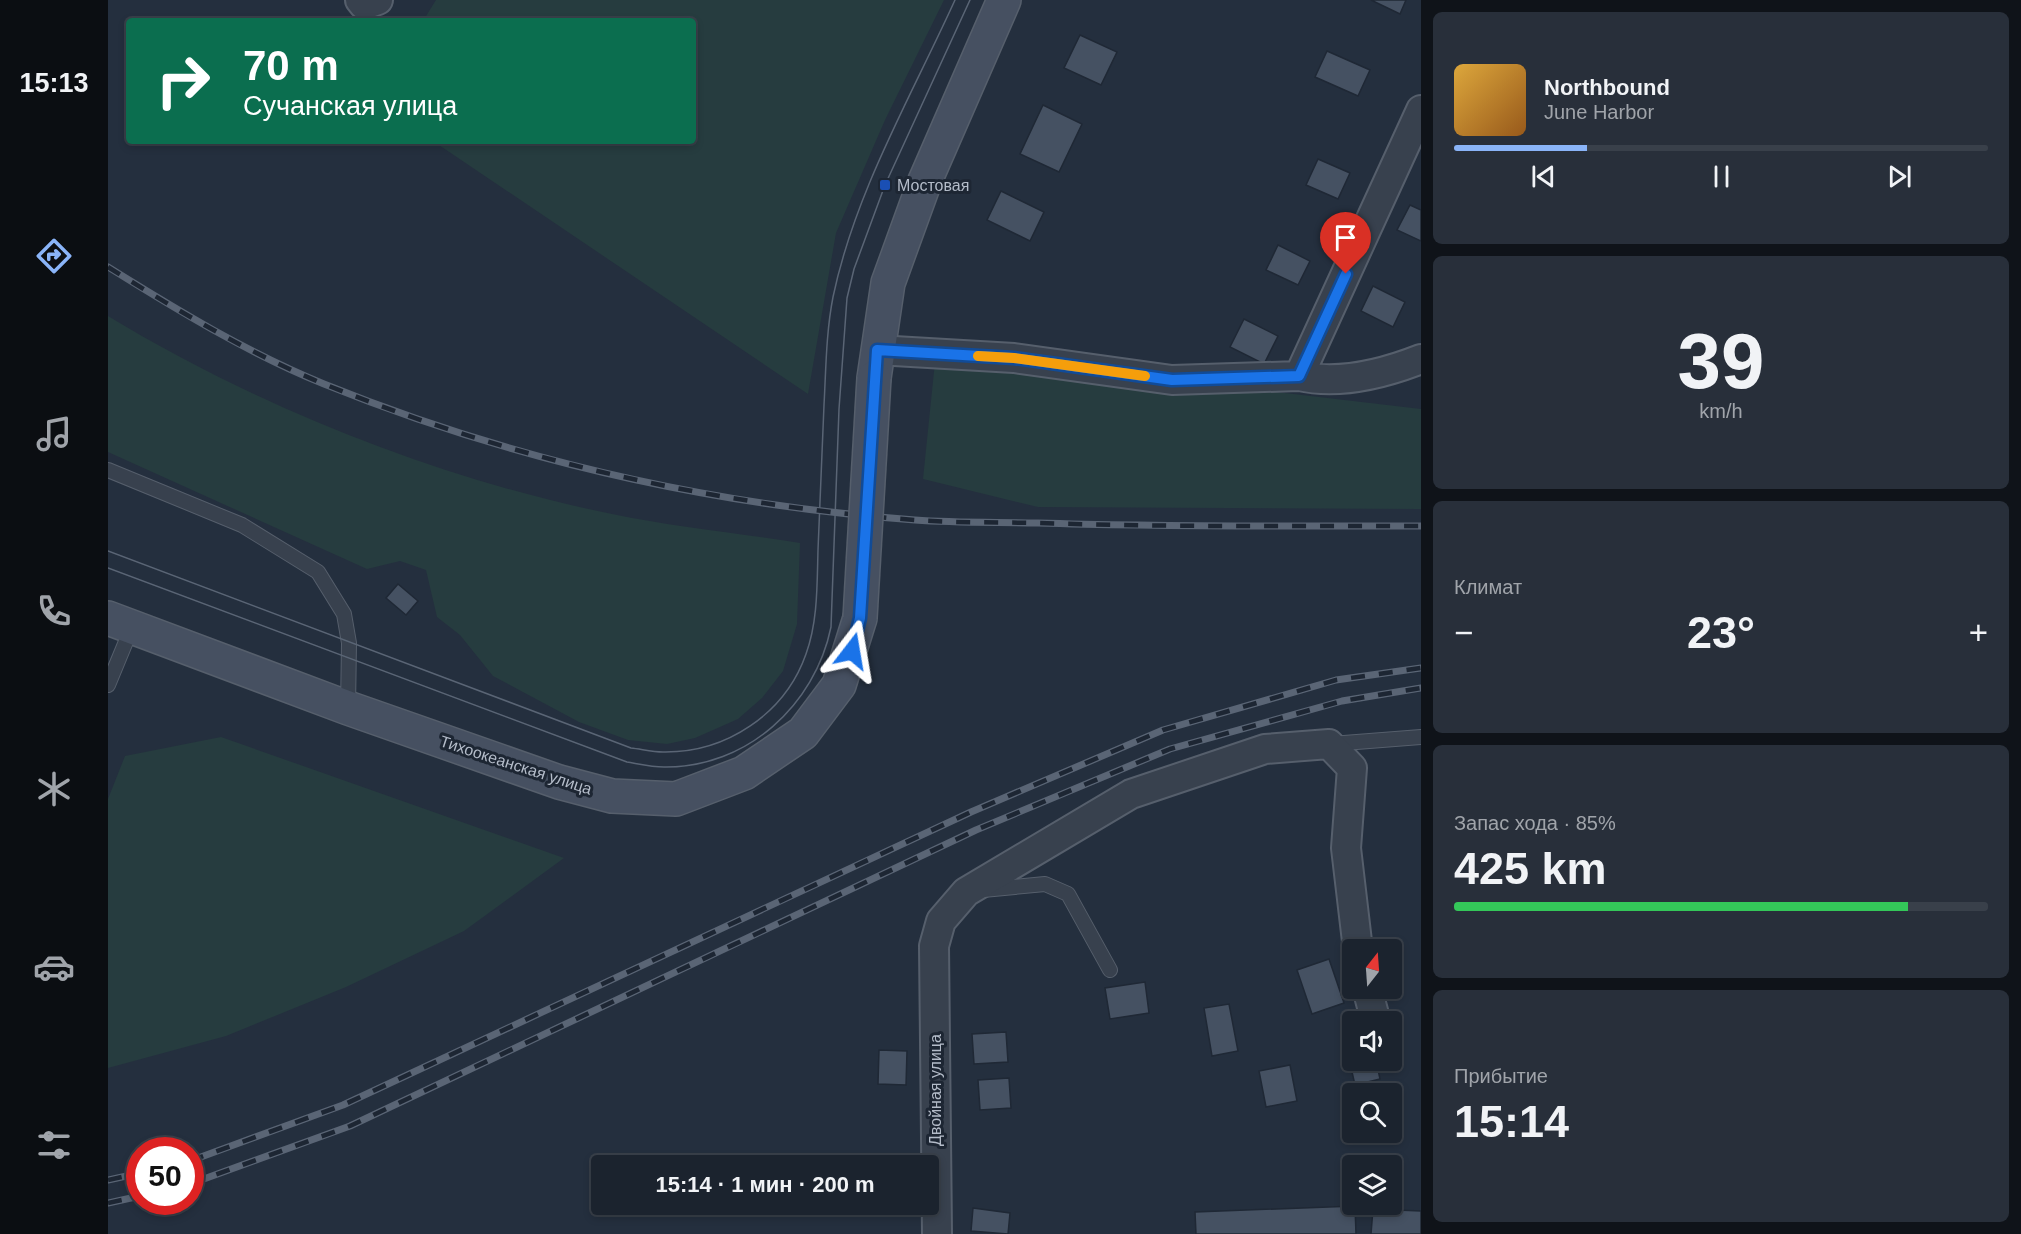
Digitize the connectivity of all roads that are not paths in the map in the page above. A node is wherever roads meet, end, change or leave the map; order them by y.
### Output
1 (1004, 0) edge
2 (1421, 110) edge
3 (1421, 358) edge
4 (876, 364) junction
5 (1299, 376) junction
6 (108, 470) edge
7 (120, 622) edge
8 (108, 685) edge
9 (348, 708) junction
10 (1421, 737) edge
11 (1329, 744) junction
12 (966, 891) junction
13 (1357, 939) edge
14 (1110, 970) dead end
15 (937, 1234) edge

1 - 4 main road, Тихоокеанская улица
2 - 5 street
3 - 5 street
4 - 5 street
4 - 9 main road, Тихоокеанская улица, bridge
6 - 9 lane
7 - 8 lane
7 - 9 main road, Тихоокеанская улица
10 - 11 lane
11 - 12 street
11 - 13 street
12 - 14 lane
12 - 15 street, Двойная улица

